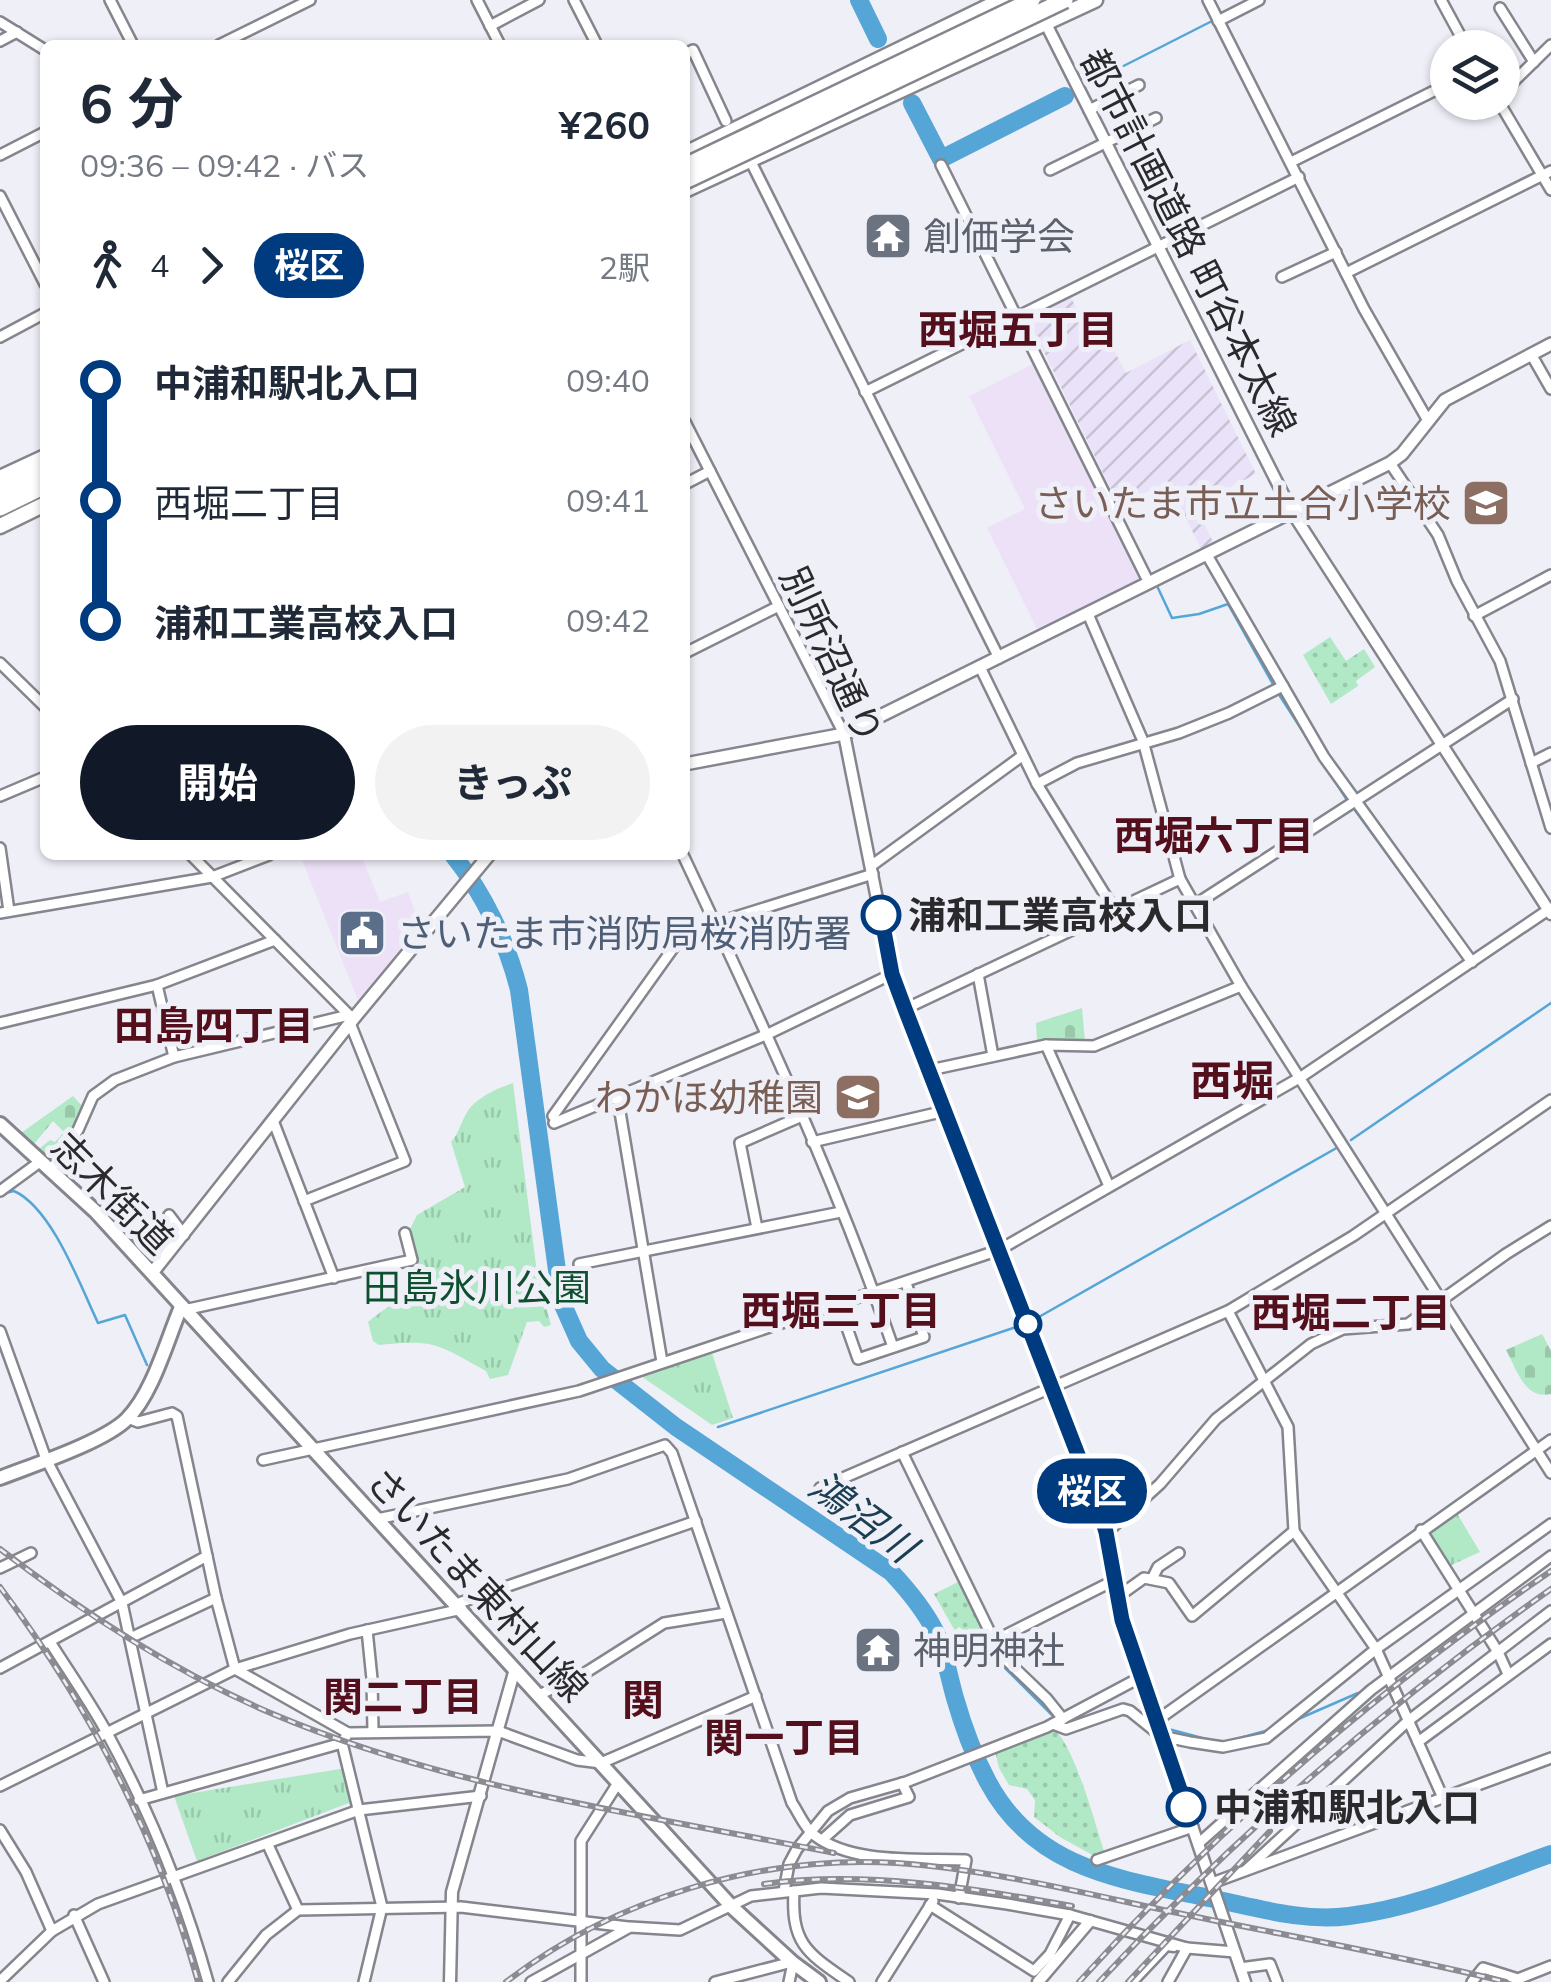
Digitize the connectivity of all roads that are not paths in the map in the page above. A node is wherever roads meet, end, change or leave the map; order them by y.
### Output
1 (110, 0) edge
2 (310, 0) edge
3 (477, 0) edge
4 (539, 0) edge
5 (574, 0) edge
6 (1002, 0) edge
7 (1065, 0) edge
8 (1095, 0) edge
9 (1208, 0) edge
10 (1259, 0) edge
11 (1441, 0) edge
12 (1036, 2) edge
13 (1500, 8) dead end
14 (1217, 20) junction
15 (0, 22) edge
16 (1046, 24) junction
17 (490, 26) junction
18 (1457, 30) edge
19 (16, 32) junction
20 (244, 33) junction
21 (0, 40) edge
22 (130, 40) edge
23 (230, 40) edge
24 (248, 40) edge
25 (497, 40) edge
26 (594, 40) edge
27 (1551, 45) edge
28 (40, 47) edge
29 (903, 47) junction
30 (690, 52) edge
31 (1534, 62) junction
32 (1520, 76) edge
33 (1139, 85) dead end
34 (1430, 93) edge
35 (804, 94) junction
36 (1089, 110) junction
37 (1156, 118) dead end
38 (1511, 120) edge
39 (726, 121) dead end
40 (820, 129) junction
41 (40, 135) edge
42 (1106, 143) junction
43 (690, 151) edge
44 (0, 155) edge
45 (750, 160) junction
46 (1290, 162) junction
47 (690, 164) edge
48 (942, 165) dead end
49 (1050, 170) dead end
50 (1546, 173) edge
51 (1299, 177) junction
52 (690, 179) edge
53 (690, 188) edge
54 (1551, 190) edge
55 (0, 196) edge
56 (1158, 246) junction
57 (1336, 252) junction
58 (40, 274) edge
59 (1346, 274) junction
60 (1282, 277) dead end
61 (40, 316) edge
62 (1016, 317) junction
63 (0, 336) edge
64 (1551, 344) edge
65 (1531, 354) junction
66 (1551, 389) edge
67 (864, 392) junction
68 (1428, 418) junction
69 (690, 432) edge
70 (1390, 463) junction
71 (38, 469) edge
72 (710, 471) junction
73 (0, 478) edge
74 (690, 481) edge
75 (0, 491) edge
76 (40, 492) edge
77 (40, 494) edge
78 (40, 505) edge
79 (22, 509) junction
80 (0, 511) edge
81 (1292, 512) junction
82 (0, 526) edge
83 (1207, 555) junction
84 (1551, 575) edge
85 (1149, 583) junction
86 (779, 606) junction
87 (1088, 614) junction
88 (1474, 616) junction
89 (690, 650) edge
90 (998, 658) junction
91 (0, 663) edge
92 (980, 667) junction
93 (1279, 688) junction
94 (1513, 698) junction
95 (40, 702) edge
96 (844, 734) junction
97 (1143, 741) junction
98 (1441, 746) junction
99 (1551, 753) edge
100 (1022, 756) junction
101 (690, 763) edge
102 (1531, 763) junction
103 (40, 779) edge
104 (1037, 784) junction
105 (0, 796) edge
106 (1352, 802) junction
107 (1551, 828) edge
108 (0, 848) edge
109 (197, 860) edge
110 (256, 860) edge
111 (484, 860) edge
112 (686, 860) edge
113 (872, 870) junction
114 (212, 877) junction
115 (1180, 879) junction
116 (1196, 904) junction
117 (1115, 910) junction
118 (1550, 911) edge
119 (4, 912) edge
120 (716, 923) junction
121 (275, 940) junction
122 (1472, 962) junction
123 (892, 974) junction
124 (978, 974) junction
125 (157, 985) junction
126 (1241, 986) junction
127 (905, 1009) junction
128 (351, 1019) junction
129 (0, 1023) edge
130 (768, 1034) junction
131 (1046, 1045) junction
132 (993, 1056) junction
133 (174, 1057) junction
134 (930, 1070) junction
135 (1301, 1077) junction
136 (618, 1100) junction
137 (1551, 1100) edge
138 (945, 1111) junction
139 (802, 1116) junction
140 (274, 1123) junction
141 (0, 1124) edge
142 (812, 1142) junction
143 (46, 1165) junction
144 (1110, 1186) junction
145 (0, 1191) edge
146 (304, 1201) junction
147 (841, 1212) junction
148 (1385, 1213) junction
149 (169, 1215) dead end
150 (1551, 1226) edge
151 (757, 1228) junction
152 (405, 1233) dead end
153 (184, 1235) junction
154 (644, 1250) junction
155 (999, 1250) junction
156 (579, 1264) dead end
157 (152, 1274) junction
158 (334, 1278) junction
159 (906, 1283) junction
160 (874, 1293) junction
161 (1443, 1299) junction
162 (839, 1304) junction
163 (182, 1308) junction
164 (1228, 1311) junction
165 (0, 1331) edge
166 (2, 1346) edge
167 (892, 1347) junction
168 (662, 1362) junction
169 (1265, 1380) junction
170 (1052, 1386) junction
171 (128, 1418) junction
172 (1551, 1440) edge
173 (313, 1449) junction
174 (1537, 1450) junction
175 (902, 1452) junction
176 (46, 1459) junction
177 (263, 1460) dead end
178 (1551, 1473) edge
179 (0, 1478) edge
180 (820, 1488) dead end
181 (377, 1519) junction
182 (696, 1520) junction
183 (1551, 1524) edge
184 (1421, 1530) junction
185 (1106, 1532) junction
186 (1294, 1532) junction
187 (31, 1553) dead end
188 (1179, 1553) dead end
189 (207, 1556) junction
190 (1551, 1556) edge
191 (0, 1568) edge
192 (1152, 1579) junction
193 (1113, 1580) junction
194 (1456, 1590) junction
195 (1338, 1593) junction
196 (216, 1598) junction
197 (1116, 1598) junction
198 (122, 1603) junction
199 (459, 1607) junction
200 (1551, 1611) edge
201 (1471, 1612) junction
202 (726, 1613) junction
203 (367, 1630) junction
204 (130, 1638) junction
205 (50, 1642) junction
206 (994, 1642) junction
207 (1551, 1644) edge
208 (1376, 1649) junction
209 (1499, 1654) junction
210 (0, 1668) edge
211 (235, 1669) junction
212 (515, 1669) junction
213 (1508, 1674) junction
214 (1389, 1676) junction
215 (1142, 1678) junction
216 (539, 1694) junction
217 (756, 1696) junction
218 (146, 1715) junction
219 (1408, 1720) junction
220 (1058, 1721) junction
221 (1158, 1727) junction
222 (498, 1731) junction
223 (373, 1732) junction
224 (107, 1733) junction
225 (348, 1733) junction
226 (1418, 1742) junction
227 (342, 1744) junction
228 (1551, 1758) edge
229 (601, 1763) junction
230 (618, 1783) junction
231 (902, 1783) junction
232 (0, 1786) edge
233 (163, 1793) junction
234 (481, 1796) junction
235 (1442, 1798) junction
236 (140, 1800) junction
237 (360, 1810) junction
238 (1193, 1827) junction
239 (0, 1830) edge
240 (810, 1832) junction
241 (822, 1840) junction
242 (1199, 1843) junction
243 (268, 1845) junction
244 (1097, 1860) dead end
245 (1246, 1870) junction
246 (175, 1879) junction
247 (1214, 1888) junction
248 (789, 1891) junction
249 (937, 1894) junction
250 (958, 1898) junction
251 (930, 1905) junction
252 (382, 1907) junction
253 (451, 1907) junction
254 (732, 1907) junction
255 (298, 1910) junction
256 (74, 1915) junction
257 (1070, 1915) junction
258 (579, 1918) junction
259 (1090, 1921) junction
260 (630, 1927) junction
261 (52, 1931) junction
262 (1186, 1948) junction
263 (1235, 1952) junction
264 (580, 1953) junction
265 (816, 1958) junction
266 (792, 1962) junction
267 (1551, 1966) edge
268 (1240, 1968) junction
269 (805, 1972) junction
270 (0, 1981) edge
271 (104, 1982) edge
272 (208, 1982) edge
273 (228, 1982) edge
274 (364, 1982) edge
275 (450, 1982) edge
276 (531, 1982) edge
277 (580, 1982) edge
278 (715, 1982) edge
279 (789, 1982) edge
280 (819, 1982) edge
281 (849, 1982) edge
282 (882, 1982) edge
283 (1038, 1982) edge
284 (1134, 1982) edge
285 (1160, 1982) edge
286 (1168, 1982) edge
287 (1245, 1982) edge
288 (1277, 1982) edge
289 (1472, 1982) edge

1 - 22 street
2 - 20 street
3 - 17 street
4 - 17 street
5 - 26 street
6 - 29 highway
7 - 52 highway, bridge
8 - 16 highway
9 - 14 street
10 - 14 street
11 - 18 street
12 - 16 street, 都市計画道路 町谷本太線
12 - 29 highway
12 - 47 highway, bridge
13 - 31 street
14 - 46 street
15 - 19 street
16 - 36 street, 都市計画道路 町谷本太線
16 - 40 highway
17 - 25 street
19 - 21 street
19 - 28 street
20 - 23 street
20 - 24 street
27 - 31 street
29 - 35 highway
30 - 39 street
31 - 32 street
33 - 36 street
34 - 46 street
35 - 40 highway
35 - 43 highway
36 - 42 street, 都市計画道路 町谷本太線
37 - 42 street
38 - 50 street
40 - 45 highway
41 - 44 street
42 - 49 street
42 - 56 street, 都市計画道路 町谷本太線
45 - 53 highway
45 - 67 street
46 - 51 street
48 - 62 street
50 - 54 street
50 - 59 street
51 - 56 street
51 - 57 street
55 - 58 street
56 - 62 street
56 - 81 street, 都市計画道路 町谷本太線
57 - 59 street
57 - 60 street
59 - 68 street
61 - 63 street
62 - 67 street
62 - 85 street
64 - 65 main road
65 - 66 street
65 - 68 main road
67 - 90 street
68 - 70 main road
69 - 72 street, 別所沼通り
70 - 81 main road
70 - 88 street
71 - 73 highway
71 - 75 highway
72 - 74 street
72 - 86 street, 別所沼通り
76 - 80 highway
77 - 79 highway
78 - 79 highway
79 - 80 highway
79 - 82 highway
81 - 83 main road
81 - 98 street, 都市計画道路 町谷本太線
83 - 85 main road
83 - 93 street
84 - 88 street
85 - 87 main road
86 - 89 street
86 - 96 street, 別所沼通り
87 - 90 main road
87 - 97 street
88 - 94 street
90 - 92 main road
91 - 95 street
92 - 96 main road
92 - 100 street
93 - 97 street
93 - 106 street
94 - 98 street
94 - 102 street
96 - 101 main road
96 - 113 street, 別所沼通り
97 - 104 street
97 - 115 street
98 - 106 street
98 - 118 street, 都市計画道路 町谷本太線
99 - 102 street
100 - 104 street
100 - 113 street
102 - 107 street
103 - 105 street
104 - 117 street
106 - 116 street
106 - 122 street
108 - 119 street
109 - 114 street
110 - 114 street
111 - 128 main road
112 - 120 street
113 - 120 street
113 - 123 street, 別所沼通り
114 - 119 street
114 - 121 street
115 - 116 street
115 - 117 street
116 - 126 street
117 - 124 street
118 - 122 street
120 - 130 street
120 - 136 street
121 - 125 street
121 - 128 street
122 - 135 street
123 - 127 street, 別所沼通り
123 - 130 street
124 - 127 street
124 - 132 street
125 - 129 street
125 - 133 street
126 - 131 street
126 - 135 street
127 - 134 street, 別所沼通り
128 - 133 street
128 - 140 main road
128 - 146 street
130 - 136 street
130 - 139 street
131 - 132 street
131 - 144 street
132 - 134 street
133 - 143 street
134 - 138 street, 別所沼通り
135 - 144 street
135 - 148 street
136 - 154 street
137 - 148 street
138 - 142 street
138 - 155 street, 別所沼通り
139 - 142 street
139 - 151 street
140 - 146 street
140 - 153 main road
141 - 143 main road, 志木街道
142 - 147 street
143 - 145 street
143 - 157 main road, 志木街道
144 - 155 street
146 - 158 street
147 - 151 street
147 - 160 street
148 - 161 street
148 - 164 street
149 - 153 street
150 - 161 street
151 - 154 street
152 - 158 street
153 - 157 main road
154 - 156 street
154 - 168 street
155 - 159 street
155 - 170 street, 別所沼通り
157 - 163 main road, 志木街道
158 - 163 street
159 - 160 street
159 - 167 street
160 - 162 street
160 - 167 street
161 - 169 street
161 - 174 street
162 - 167 street
162 - 168 street
163 - 171 main road
163 - 173 main road, さいたま東村山線
164 - 169 street
164 - 170 street
165 - 166 street
166 - 176 street
168 - 173 street
169 - 185 street
169 - 186 street
170 - 175 street
170 - 185 street, 別所沼通り
171 - 176 main road
171 - 189 street
172 - 174 street
173 - 177 street
173 - 181 main road, さいたま東村山線
174 - 178 street
174 - 184 street
175 - 180 street
175 - 206 street
176 - 179 main road
176 - 198 street
181 - 182 street
181 - 199 main road, さいたま東村山線
182 - 199 street
182 - 202 street
183 - 194 street
184 - 194 street
184 - 195 street
185 - 193 street, 別所沼通り
186 - 192 street
186 - 195 street
187 - 191 street
188 - 192 street
189 - 196 street
189 - 198 street
190 - 201 street
192 - 197 street
193 - 197 street, 別所沼通り
193 - 206 street
194 - 201 street
194 - 208 street
195 - 208 street
195 - 221 street
196 - 204 street
196 - 211 street
197 - 215 street, 別所沼通り
198 - 204 street
198 - 205 street
199 - 203 street
199 - 212 main road, さいたま東村山線
200 - 209 street
201 - 209 street
201 - 214 street
202 - 216 street
202 - 217 street
203 - 211 street
203 - 223 street
204 - 218 street
205 - 210 street
205 - 224 street
206 - 220 street
207 - 213 street
208 - 214 street
208 - 221 street
209 - 213 street
209 - 219 street
211 - 218 street
211 - 225 street
212 - 216 main road, さいたま東村山線
212 - 222 street
213 - 226 street
214 - 219 street
214 - 242 street
215 - 220 street
215 - 221 street, 別所沼通り
216 - 229 main road, さいたま東村山線
217 - 229 street
217 - 240 street
218 - 224 street
218 - 233 street
219 - 226 street
219 - 245 street
220 - 221 street
220 - 231 street
221 - 238 street, 別所沼通り
222 - 223 street
222 - 229 street
222 - 234 street
223 - 225 street
224 - 232 street
224 - 236 street
225 - 227 street
226 - 235 street
227 - 233 street
227 - 237 street
228 - 235 street
229 - 230 main road, さいたま東村山線
230 - 254 main road, さいたま東村山線
230 - 258 street
231 - 240 street
231 - 241 street
233 - 236 street
234 - 237 street
234 - 253 street
235 - 245 street
236 - 246 street
237 - 243 street
237 - 252 street
238 - 242 street, 別所沼通り
238 - 244 street
239 - 261 street
240 - 241 street
240 - 248 street
241 - 250 street
242 - 247 street, 別所沼通り
243 - 246 street
243 - 255 street
245 - 247 street
246 - 256 street
246 - 272 street
247 - 263 street, 別所沼通り
248 - 249 street
248 - 254 street
248 - 265 street
249 - 250 street
249 - 251 street
250 - 257 street
251 - 257 street
251 - 282 street
252 - 253 street
252 - 255 street
252 - 274 street
253 - 258 street
253 - 275 street
254 - 260 street
254 - 266 main road, さいたま東村山線
255 - 273 street
256 - 261 street
256 - 271 street
257 - 259 street
258 - 260 street
258 - 264 street
259 - 262 street
259 - 283 street
260 - 264 street
261 - 270 street
262 - 263 street
262 - 286 street
263 - 268 street
264 - 276 street
264 - 277 street
265 - 269 street
265 - 281 street
266 - 269 main road, さいたま東村山線
266 - 278 street
266 - 279 street
267 - 289 street
268 - 287 street
268 - 288 street
269 - 280 main road, さいたま東村山線
284 - 285 street

